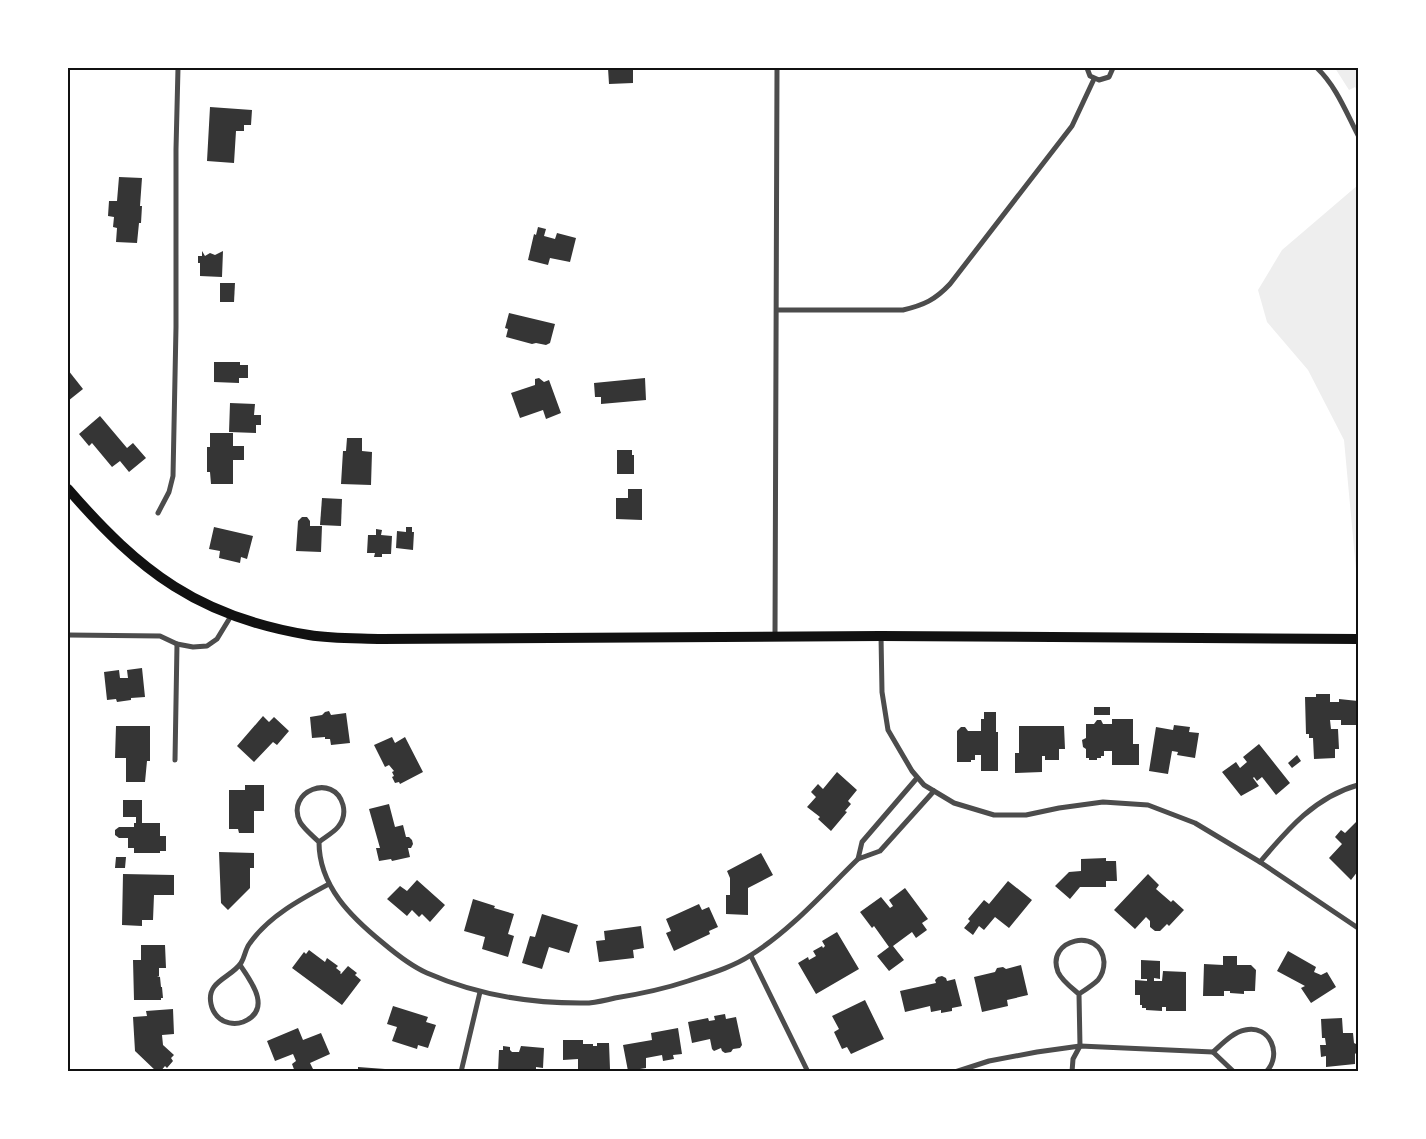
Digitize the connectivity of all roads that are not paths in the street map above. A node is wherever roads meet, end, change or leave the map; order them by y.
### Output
1 (178, 68) edge
2 (778, 68) edge
3 (1087, 68) edge
4 (1113, 68) edge
5 (1317, 68) edge
6 (1094, 79) junction
7 (1358, 135) edge
8 (776, 310) junction
9 (68, 489) edge
10 (158, 513) dead end
11 (231, 616) junction
12 (68, 635) edge
13 (881, 636) junction
14 (775, 637) junction
15 (1358, 640) edge
16 (177, 644) junction
17 (175, 760) dead end
18 (917, 778) junction
19 (1358, 785) edge
20 (934, 791) junction
21 (319, 842) junction
22 (858, 859) junction
23 (1260, 862) junction
24 (329, 884) junction
25 (1358, 928) edge
26 (751, 956) junction
27 (240, 964) junction
28 (480, 992) junction
29 (1079, 994) junction
30 (1080, 1046) junction
31 (1212, 1052) junction
32 (461, 1072) edge
33 (808, 1072) edge
34 (955, 1072) edge
35 (1072, 1072) edge
36 (1234, 1072) edge
37 (1266, 1072) edge

1 - 10 street
2 - 8 street
3 - 6 street
4 - 6 street
5 - 7 street
6 - 8 street
8 - 14 street
9 - 11 main road
11 - 14 main road
11 - 16 street
12 - 16 street
13 - 14 main road
13 - 15 main road
13 - 18 street
16 - 17 street
18 - 20 street
18 - 22 street
19 - 23 street
20 - 22 street
20 - 23 street
21 - 21 street
21 - 24 street
22 - 26 street
23 - 25 street
24 - 27 street
24 - 28 street
26 - 28 street
26 - 33 street
27 - 27 street
28 - 32 street
29 - 29 street
29 - 30 street
30 - 31 street
30 - 34 street
30 - 35 street
31 - 36 street
31 - 37 street

